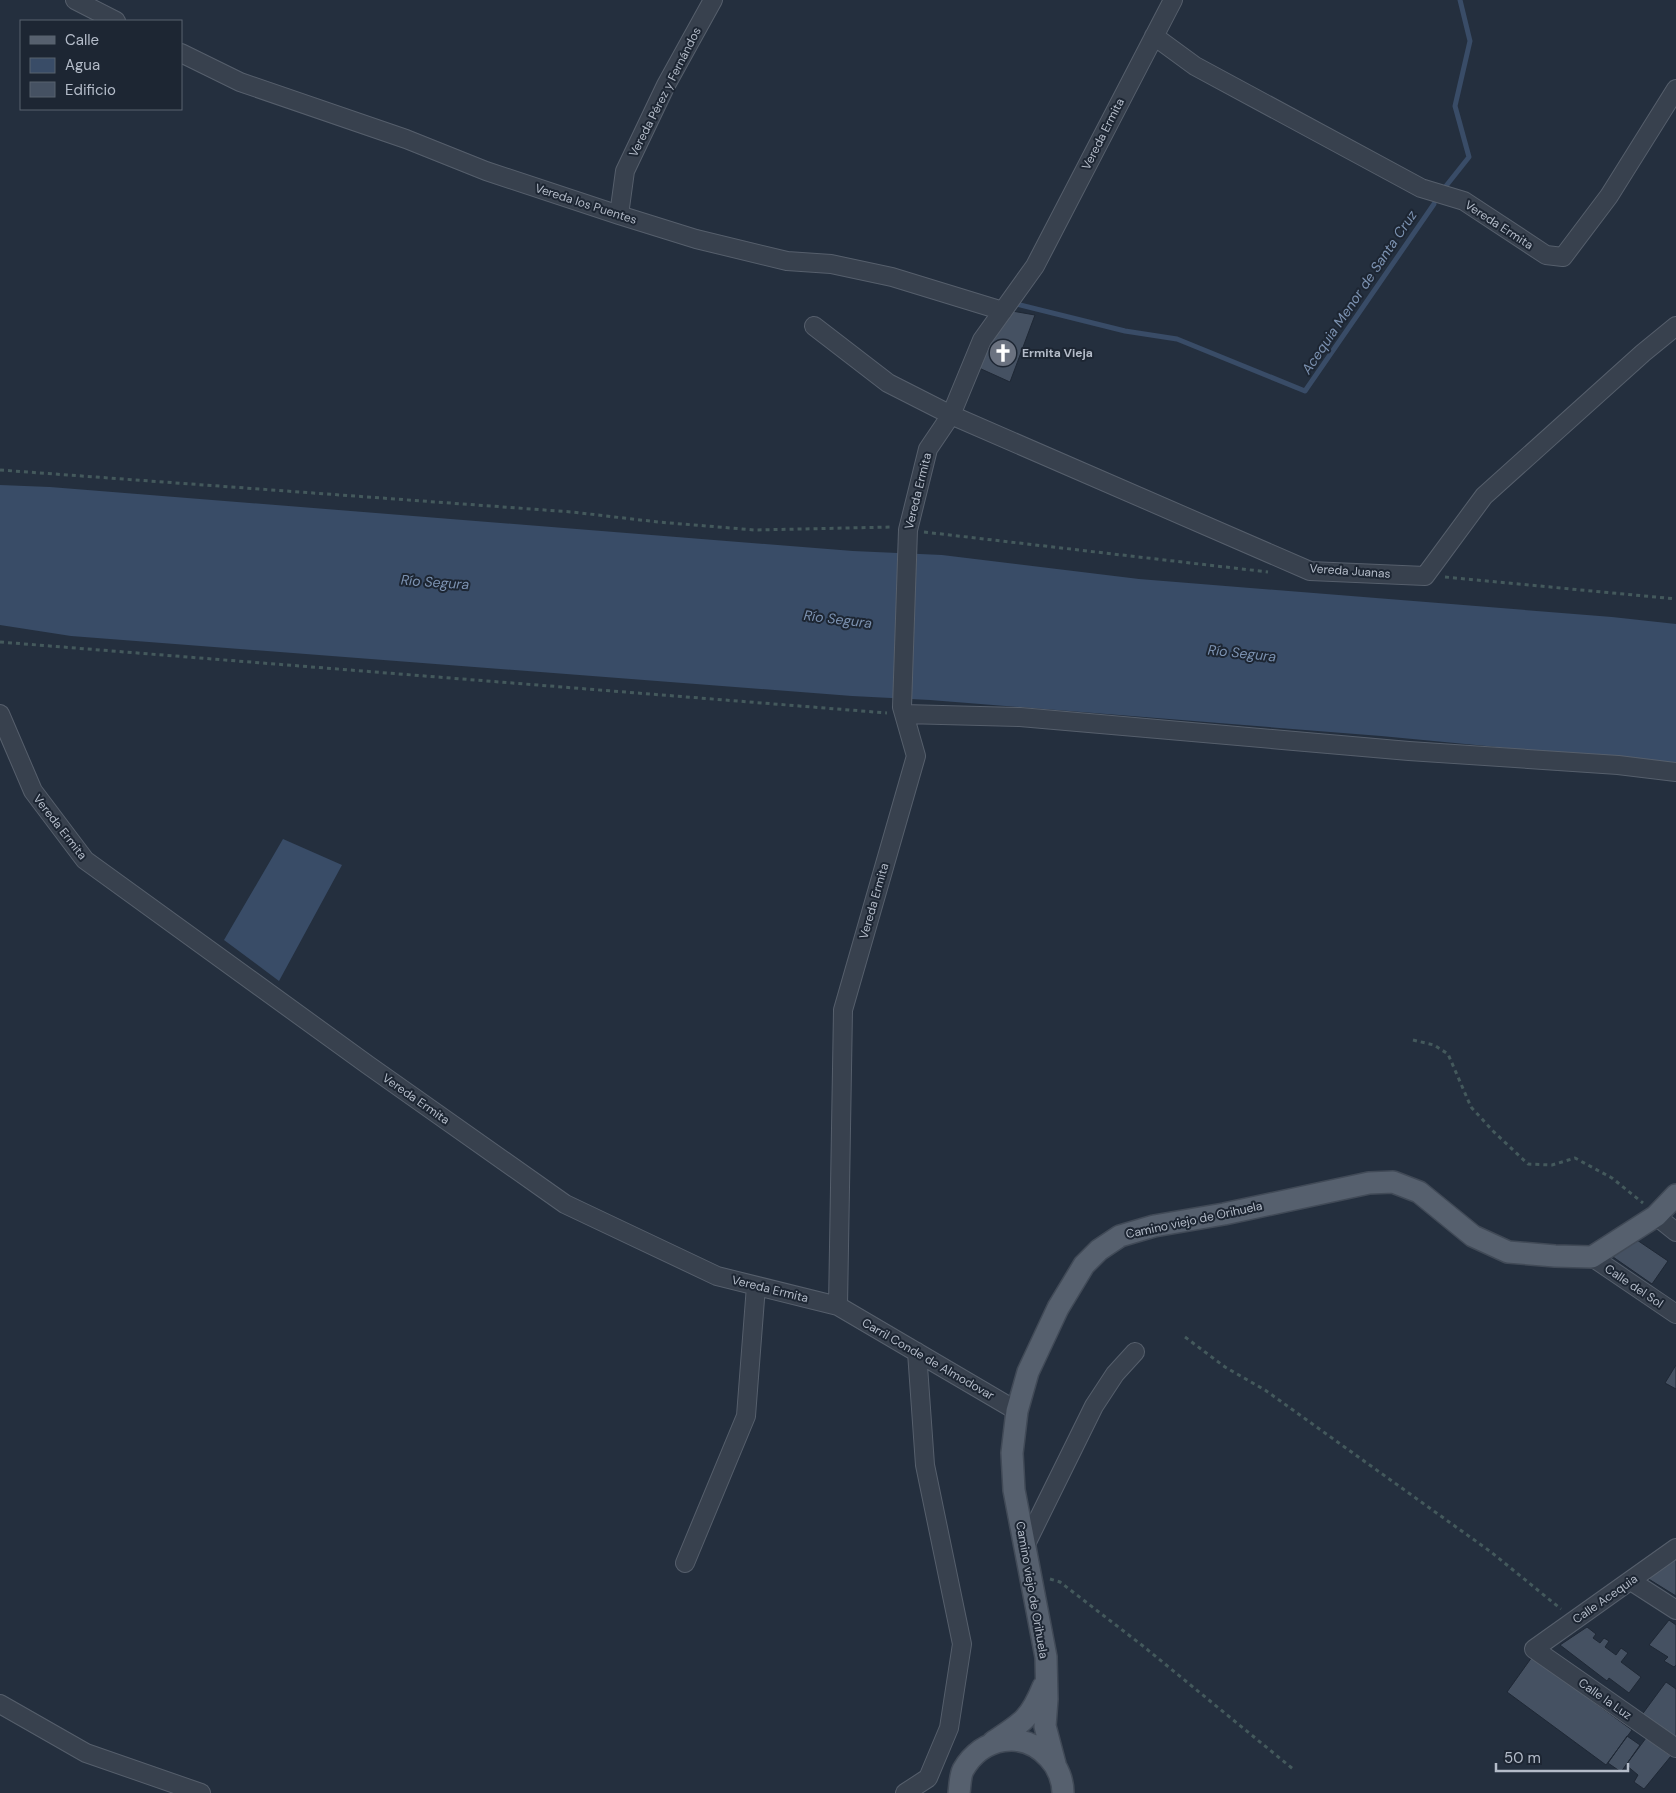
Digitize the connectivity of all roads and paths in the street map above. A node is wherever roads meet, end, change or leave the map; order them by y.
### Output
1 (75, 0) edge
2 (713, 0) edge
3 (1173, 0) edge
4 (114, 20) edge
5 (1154, 36) junction
6 (182, 53) edge
7 (1676, 90) edge
8 (619, 215) junction
9 (1003, 312) junction
10 (814, 326) dead end
11 (1676, 326) edge
12 (952, 415) junction
13 (0, 470) edge
14 (908, 530) junction
15 (0, 642) edge
16 (903, 711) junction
17 (0, 714) edge
18 (1676, 772) edge
19 (1413, 1040) dead end
20 (1676, 1195) edge
21 (1656, 1215) junction
22 (1676, 1232) edge
23 (1592, 1257) junction
24 (756, 1286) junction
25 (838, 1306) junction
26 (1676, 1314) edge
27 (1185, 1337) dead end
28 (917, 1352) junction
29 (1135, 1352) dead end
30 (1017, 1411) junction
31 (1024, 1548) junction
32 (1676, 1548) edge
33 (685, 1563) dead end
34 (1030, 1578) junction
35 (1631, 1581) junction
36 (1676, 1610) edge
37 (1574, 1621) junction
38 (1534, 1649) joint
39 (1046, 1682) junction
40 (0, 1704) edge
41 (1676, 1748) edge
42 (978, 1751) junction
43 (1055, 1764) junction
44 (1293, 1769) dead end
45 (201, 1793) edge
46 (905, 1793) edge
47 (959, 1793) edge
48 (1062, 1793) edge

1 - 4 street
2 - 8 street, Vereda Pérez y Fernándos
3 - 5 street, Vereda Ermita
5 - 7 street, Vereda Ermita
5 - 9 street, Vereda Ermita
6 - 8 street, Vereda los Puentes
8 - 9 street, Vereda los Puentes
9 - 12 street, Vereda Ermita
10 - 12 street
11 - 12 street, Vereda Juanas
12 - 14 street, Vereda Ermita
13 - 14 path
14 - 16 street, Vereda Ermita
15 - 16 path
16 - 18 street
16 - 25 street, Vereda Ermita
17 - 24 street, Vereda Ermita
19 - 21 path
20 - 21 main road
21 - 22 street
21 - 23 main road
23 - 26 street, Calle del Sol
23 - 30 main road, Camino viejo de Orihuela
24 - 25 street, Vereda Ermita
24 - 33 street
25 - 28 street, Carril Conde de Almodovar
27 - 37 path
28 - 30 street, Carril Conde de Almodovar
28 - 46 street
29 - 31 street
30 - 31 main road, Camino viejo de Orihuela
31 - 34 main road, Camino viejo de Orihuela
32 - 35 street, Calle Acequia
34 - 39 main road, Camino viejo de Orihuela
34 - 44 path
35 - 36 street
35 - 37 street, Calle Acequia
37 - 38 street, Calle Acequia
38 - 41 street, Calle la Luz
39 - 42 main road, Camino viejo de Orihuela
39 - 43 main road, Camino viejo de Orihuela
40 - 45 street
42 - 43 main road
42 - 47 main road
43 - 48 main road, Camino viejo de Orihuela

